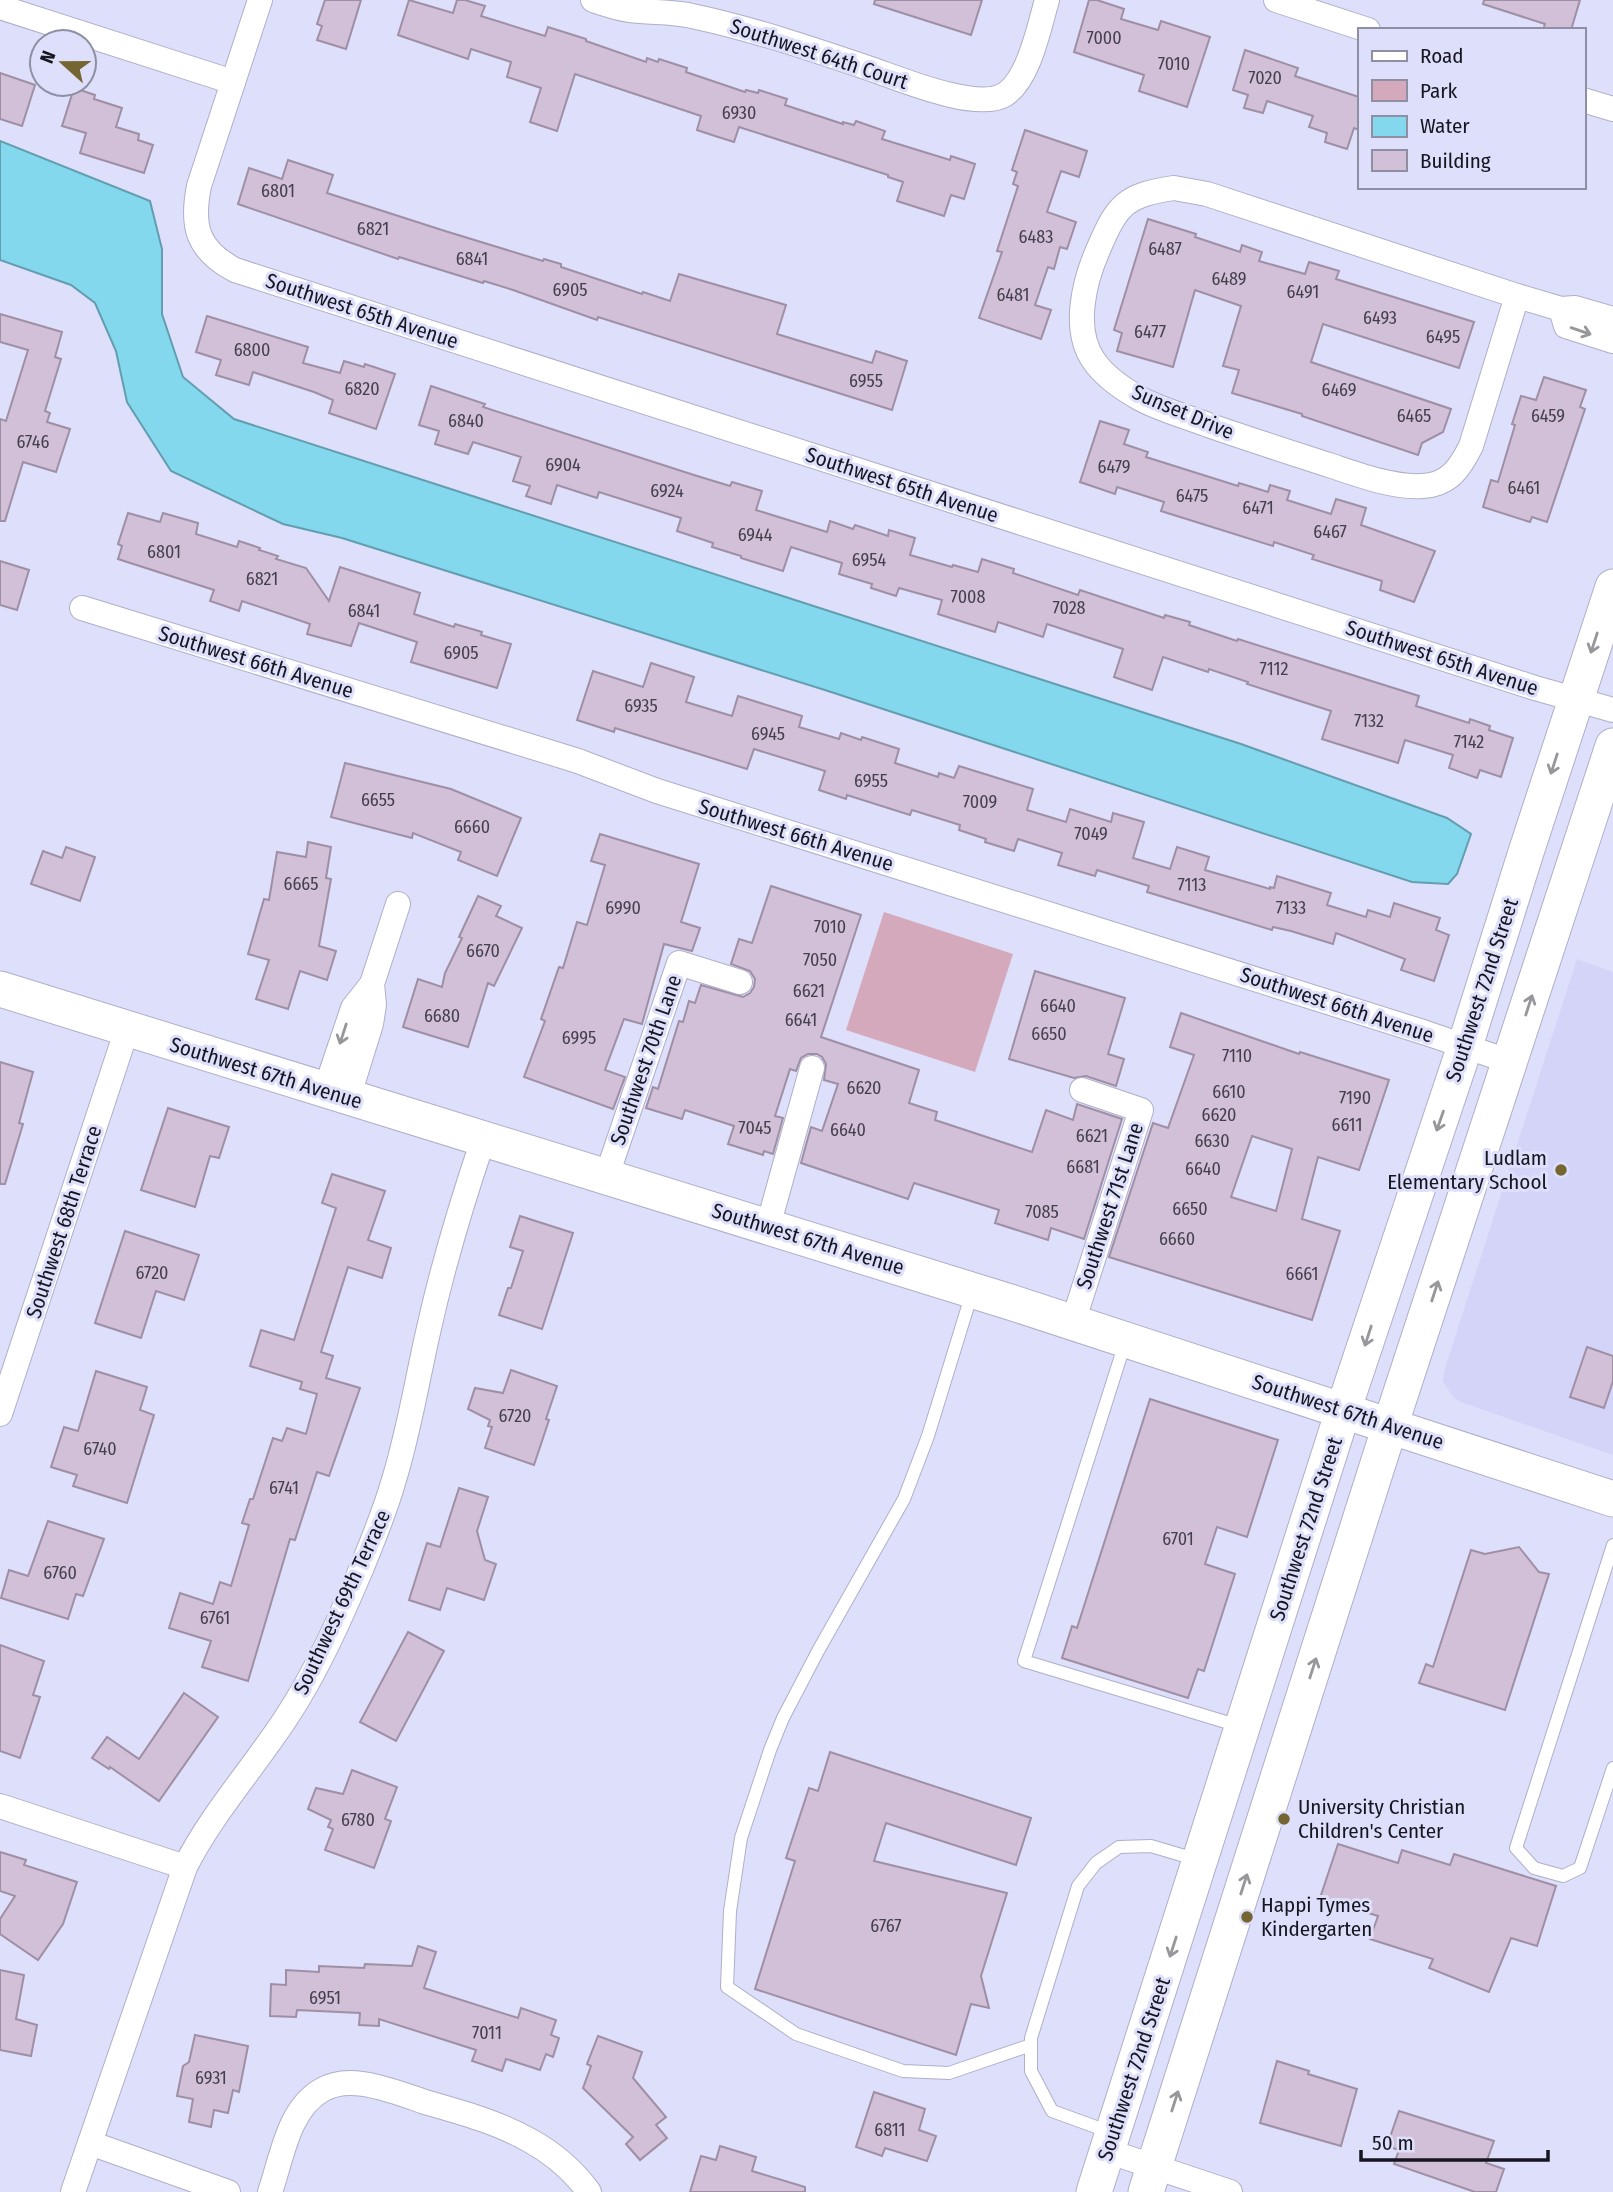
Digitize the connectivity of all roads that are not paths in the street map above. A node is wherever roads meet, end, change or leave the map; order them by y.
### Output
1 (260, 0) edge
2 (593, 0) edge
3 (1047, 0) edge
4 (1276, 0) edge
5 (0, 7) edge
6 (1362, 28) edge
7 (233, 82) junction
8 (1585, 101) edge
9 (1613, 109) edge
10 (1517, 296) junction
11 (1561, 309) junction
12 (1613, 319) edge
13 (1613, 341) edge
14 (1613, 587) edge
15 (82, 608) dead end
16 (1576, 699) junction
17 (1613, 710) edge
18 (1613, 746) edge
19 (398, 904) dead end
20 (740, 982) dead end
21 (0, 989) edge
22 (127, 1029) junction
23 (1465, 1046) junction
24 (1510, 1062) junction
25 (812, 1068) dead end
26 (1082, 1090) dead end
27 (337, 1095) junction
28 (483, 1140) junction
29 (606, 1178) junction
30 (768, 1226) junction
31 (973, 1290) junction
32 (1073, 1322) junction
33 (1126, 1340) junction
34 (1343, 1410) junction
35 (0, 1414) edge
36 (1390, 1426) junction
37 (1613, 1499) edge
38 (1613, 1545) edge
39 (1242, 1728) junction
40 (1613, 1768) edge
41 (0, 1806) edge
42 (1200, 1860) junction
43 (185, 1867) junction
44 (1031, 2045) junction
45 (1111, 2142) junction
46 (90, 2143) junction
47 (1150, 2179) edge
48 (73, 2192) edge
49 (228, 2192) edge
50 (270, 2192) edge
51 (589, 2192) edge
52 (1094, 2192) edge
53 (1230, 2192) edge

1 - 7 street
2 - 3 street, Southwest 64th Court
4 - 6 street
5 - 7 street
7 - 16 street, Southwest 65th Avenue
8 - 9 street
10 - 10 street, Sunset Drive
10 - 11 street, Sunset Drive
11 - 12 street, Sunset Drive
11 -> 13 street
14 -> 16 main road, Southwest 72nd Street
15 - 23 street, Southwest 66th Avenue
16 - 17 street, Southwest 65th Avenue
16 -> 23 main road, Southwest 72nd Street
24 -> 18 main road
19 - 27 street
20 - 29 street, Southwest 70th Lane
21 - 22 main road, Southwest 67th Avenue
22 - 27 main road, Southwest 67th Avenue
22 - 35 street, Southwest 68th Terrace
23 - 24 street, Southwest 66th Avenue
23 -> 34 main road, Southwest 72nd Street
36 -> 24 main road
25 - 30 street
26 - 32 street, Southwest 71st Lane
27 - 28 main road, Southwest 67th Avenue
28 - 29 main road, Southwest 67th Avenue
28 - 43 street, Southwest 69th Terrace
29 - 30 main road, Southwest 67th Avenue
30 - 31 main road, Southwest 67th Avenue
31 - 32 main road, Southwest 67th Avenue
31 - 44 lane
32 - 33 main road, Southwest 67th Avenue
33 - 34 main road, Southwest 67th Avenue
33 - 39 lane
34 - 36 main road, Southwest 67th Avenue
34 - 39 main road, Southwest 72nd Street
36 - 37 main road, Southwest 67th Avenue
47 -> 36 main road
38 - 40 lane
39 - 42 main road, Southwest 72nd Street
41 - 43 street
42 - 44 lane
42 -> 45 main road, Southwest 72nd Street
43 - 46 street, Southwest 69th Terrace
44 - 45 lane
45 - 47 street
45 - 52 main road, Southwest 72nd Street
46 - 48 street, Southwest 69th Terrace
46 - 49 street
47 - 53 street
50 - 51 street

